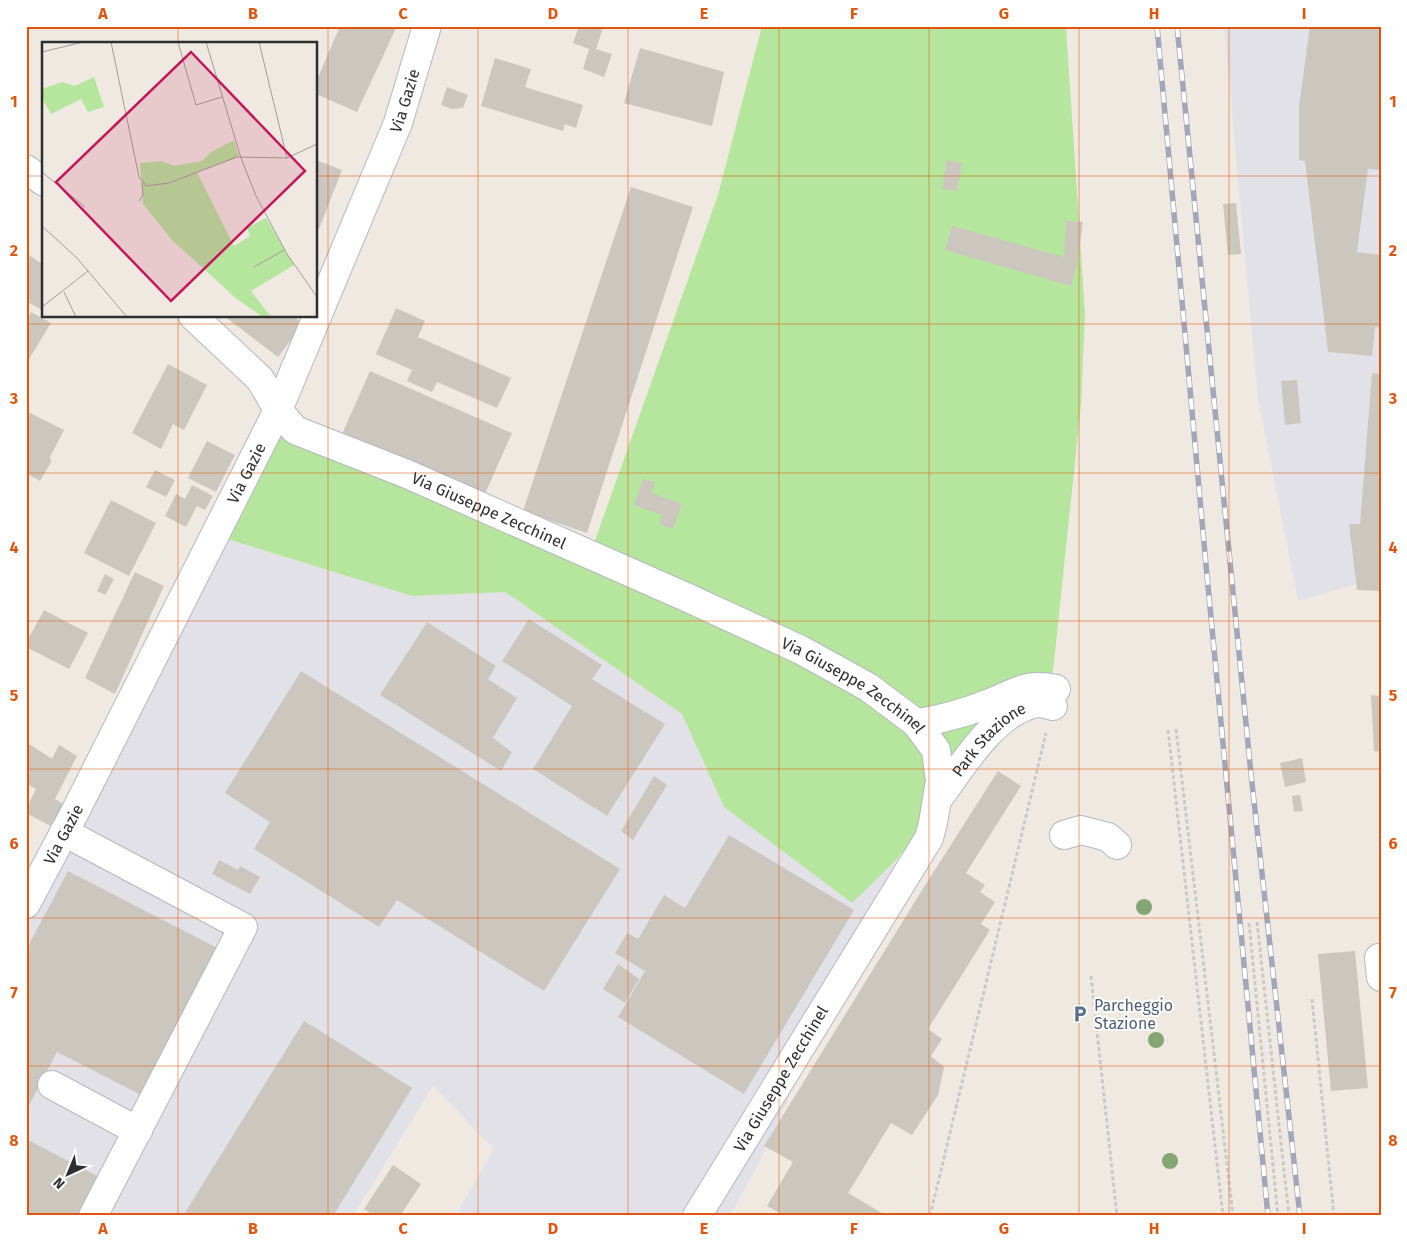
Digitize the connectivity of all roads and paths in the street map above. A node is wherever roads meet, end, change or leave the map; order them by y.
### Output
1 (427, 26) edge
2 (318, 315) edge
3 (195, 318) edge
4 (317, 318) edge
5 (278, 410) junction
6 (1054, 697) junction
7 (916, 723) junction
8 (1176, 728) dead end
9 (1168, 730) dead end
10 (938, 799) junction
11 (64, 832) junction
12 (1064, 836) dead end
13 (1118, 845) dead end
14 (26, 904) edge
15 (1257, 922) dead end
16 (1249, 923) dead end
17 (1091, 976) dead end
18 (1312, 999) dead end
19 (52, 1084) dead end
20 (138, 1131) junction
21 (93, 1216) edge
22 (697, 1216) edge
23 (930, 1216) edge
24 (1117, 1216) edge
25 (1223, 1216) edge
26 (1233, 1216) edge
27 (1278, 1216) edge
28 (1288, 1216) edge
29 (1334, 1216) edge

1 - 2 street, Via Gazie
3 - 5 street, Via Giuseppe Zecchinel
4 - 5 street, Via Gazie
5 - 7 street, Via Giuseppe Zecchinel
5 - 11 street, Via Gazie
6 - 7 street, Park Stazione
6 - 10 street, Park Stazione
6 - 23 path
7 - 10 street, Via Giuseppe Zecchinel
8 - 26 path
9 - 25 path
10 - 22 street, Via Giuseppe Zecchinel
11 - 14 street, Via Gazie
11 - 20 street
12 - 13 street
15 - 28 path
16 - 27 path
17 - 24 path
18 - 29 path
19 - 20 street
20 - 21 street

